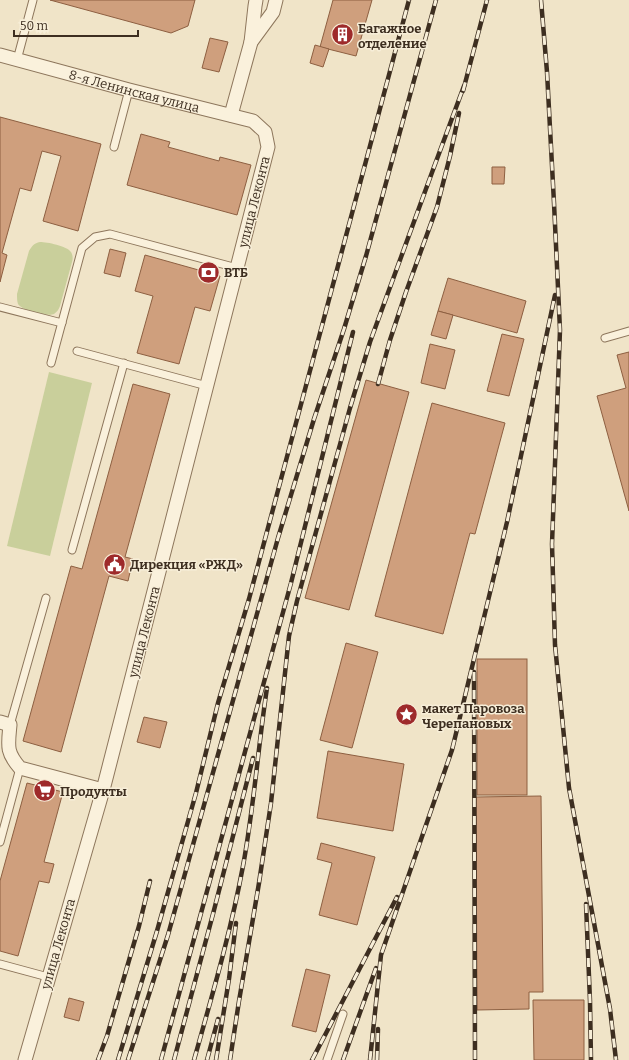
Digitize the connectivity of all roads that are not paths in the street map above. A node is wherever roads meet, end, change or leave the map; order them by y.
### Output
1 (33, 0) edge
2 (256, 0) edge
3 (276, 0) edge
4 (251, 42) junction
5 (0, 55) edge
6 (18, 60) junction
7 (129, 90) junction
8 (231, 115) junction
9 (265, 132) joint
10 (114, 146) dead end
11 (237, 268) junction
12 (0, 307) edge
13 (62, 323) junction
14 (629, 331) edge
15 (605, 338) dead end
16 (77, 351) dead end
17 (51, 363) dead end
18 (124, 363) junction
19 (207, 386) junction
20 (72, 550) dead end
21 (46, 598) dead end
22 (5, 724) edge
23 (20, 768) junction
24 (103, 790) junction
25 (0, 842) edge
26 (0, 964) edge
27 (48, 978) junction
28 (344, 1014) dead end
29 (25, 1060) edge
30 (327, 1060) edge

1 - 6 lane
2 - 4 street
3 - 4 street
4 - 8 street
5 - 6 street, 8-я Ленинская улица
6 - 7 street, 8-я Ленинская улица
7 - 8 street, 8-я Ленинская улица
7 - 10 lane
8 - 9 street, 8-я Ленинская улица
9 - 11 street, улица Леконта
11 - 13 lane
11 - 19 street, улица Леконта
12 - 13 lane
13 - 17 lane
14 - 15 lane
16 - 18 lane
18 - 19 lane
18 - 20 lane
19 - 24 street, улица Леконта
21 - 22 lane
22 - 23 street
23 - 24 street
23 - 25 lane
24 - 27 street, улица Леконта
26 - 27 lane
27 - 29 street, улица Леконта
28 - 30 lane

